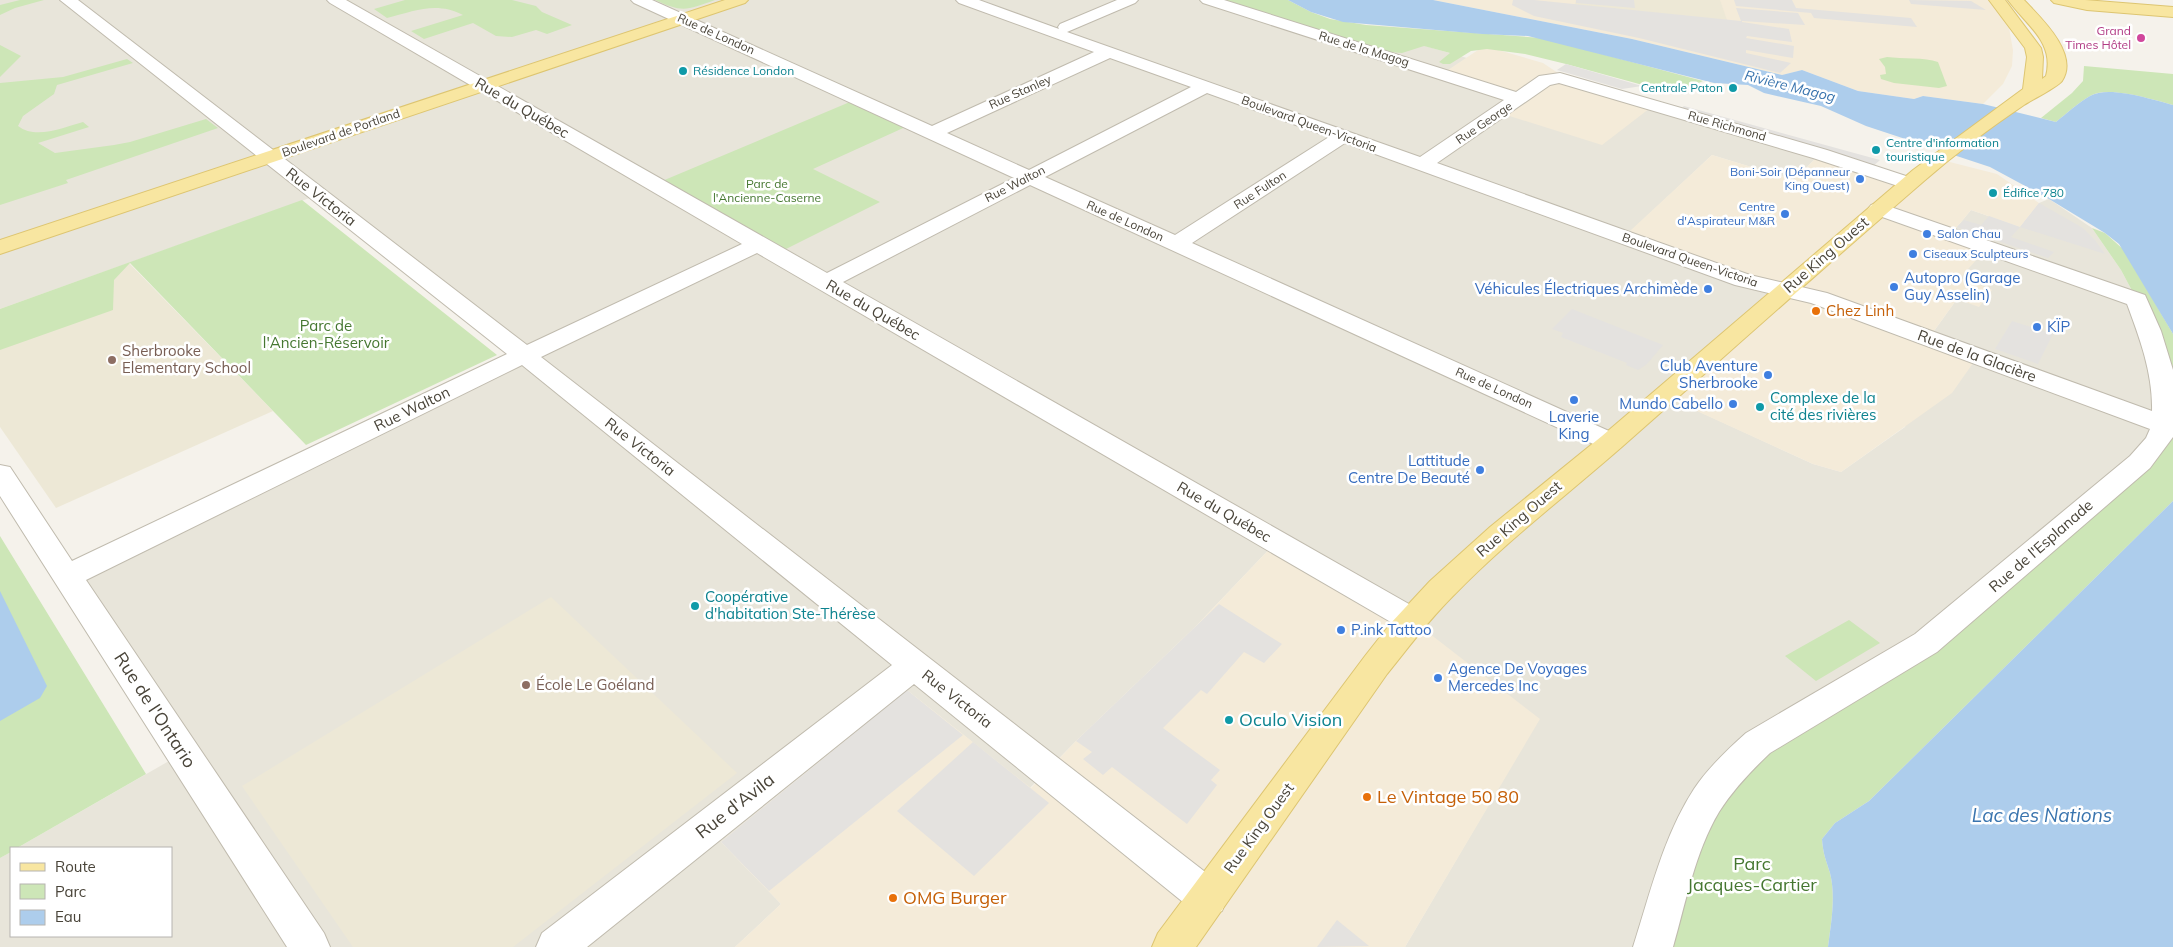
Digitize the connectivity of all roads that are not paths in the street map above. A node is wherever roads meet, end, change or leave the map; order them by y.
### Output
1 (68, 0) edge
2 (335, 0) edge
3 (639, 0) edge
4 (740, 0) edge
5 (745, 0) edge
6 (964, 0) edge
7 (989, 0) edge
8 (1130, 0) edge
9 (1208, 0) edge
10 (1997, 0) edge
11 (2013, 0) edge
12 (2047, 2) edge
13 (724, 4) edge
14 (2173, 12) edge
15 (681, 19) junction
16 (1066, 27) junction
17 (1109, 52) junction
18 (1545, 80) joint
19 (483, 85) junction
20 (1205, 87) junction
21 (2032, 90) junction
22 (1520, 98) junction
23 (932, 133) junction
24 (1344, 136) junction
25 (269, 157) junction
26 (1428, 161) junction
27 (1029, 177) junction
28 (1908, 183) junction
29 (1878, 208) junction
30 (758, 244) junction
31 (1176, 244) junction
32 (0, 247) edge
33 (825, 283) junction
34 (1787, 289) junction
35 (524, 355) junction
36 (2165, 425) junction
37 (1611, 442) junction
38 (0, 474) edge
39 (67, 576) junction
40 (1412, 620) junction
41 (915, 665) junction
42 (1208, 898) junction
43 (310, 947) edge
44 (556, 947) edge
45 (1172, 947) edge
46 (1653, 947) edge

1 - 25 street, Rue Victoria
2 - 19 street, Rue du Québec
3 - 15 street, Rue de London
4 - 13 main road, Boulevard de Portland
5 - 13 main road
6 - 17 street, Boulevard Queen-Victoria
7 - 16 street, Boulevard Queen-Victoria
8 - 16 street
9 - 22 street, Rue de la Magog
10 - 21 main road
11 - 12 main road
11 - 21 main road
12 - 14 main road
13 - 15 main road, Boulevard de Portland
15 - 19 main road, Boulevard de Portland
15 - 23 street, Rue de London
16 - 26 street, Boulevard Queen-Victoria
17 - 20 street, Boulevard Queen-Victoria
17 - 23 street, Rue Stanley
18 - 22 street, Rue George
18 - 28 street, Rue Richmond
19 - 25 main road, Boulevard de Portland
19 - 30 street, Rue du Québec
20 - 24 street, Boulevard Queen-Victoria
20 - 27 street, Rue Walton
21 - 28 main road, Rue King Ouest
22 - 26 street, Rue George
23 - 27 street, Rue de London
24 - 26 street, Boulevard Queen-Victoria
24 - 31 street, Rue Fulton
25 - 32 main road, Boulevard de Portland
25 - 35 street, Rue Victoria
26 - 34 street, Boulevard Queen-Victoria
27 - 31 street, Rue de London
27 - 33 street, Rue Walton
28 - 29 main road, Rue King Ouest
29 - 34 main road, Rue King Ouest
29 - 36 street, Rue de l'Esplanade
30 - 33 street, Rue du Québec
30 - 35 street, Rue Walton
31 - 37 street, Rue de London
33 - 40 street, Rue du Québec
34 - 36 street, Rue de la Glacière
34 - 37 main road, Rue King Ouest
35 - 39 street, Rue Walton
35 - 41 street, Rue Victoria
36 - 46 street, Rue de l'Esplanade
37 - 40 main road, Rue King Ouest
38 - 39 street, Rue de l'Ontario
39 - 43 street, Rue de l'Ontario
40 - 42 main road, Rue King Ouest
41 - 42 street, Rue Victoria
41 - 44 street, Rue d'Avila
42 - 45 main road, Rue King Ouest

